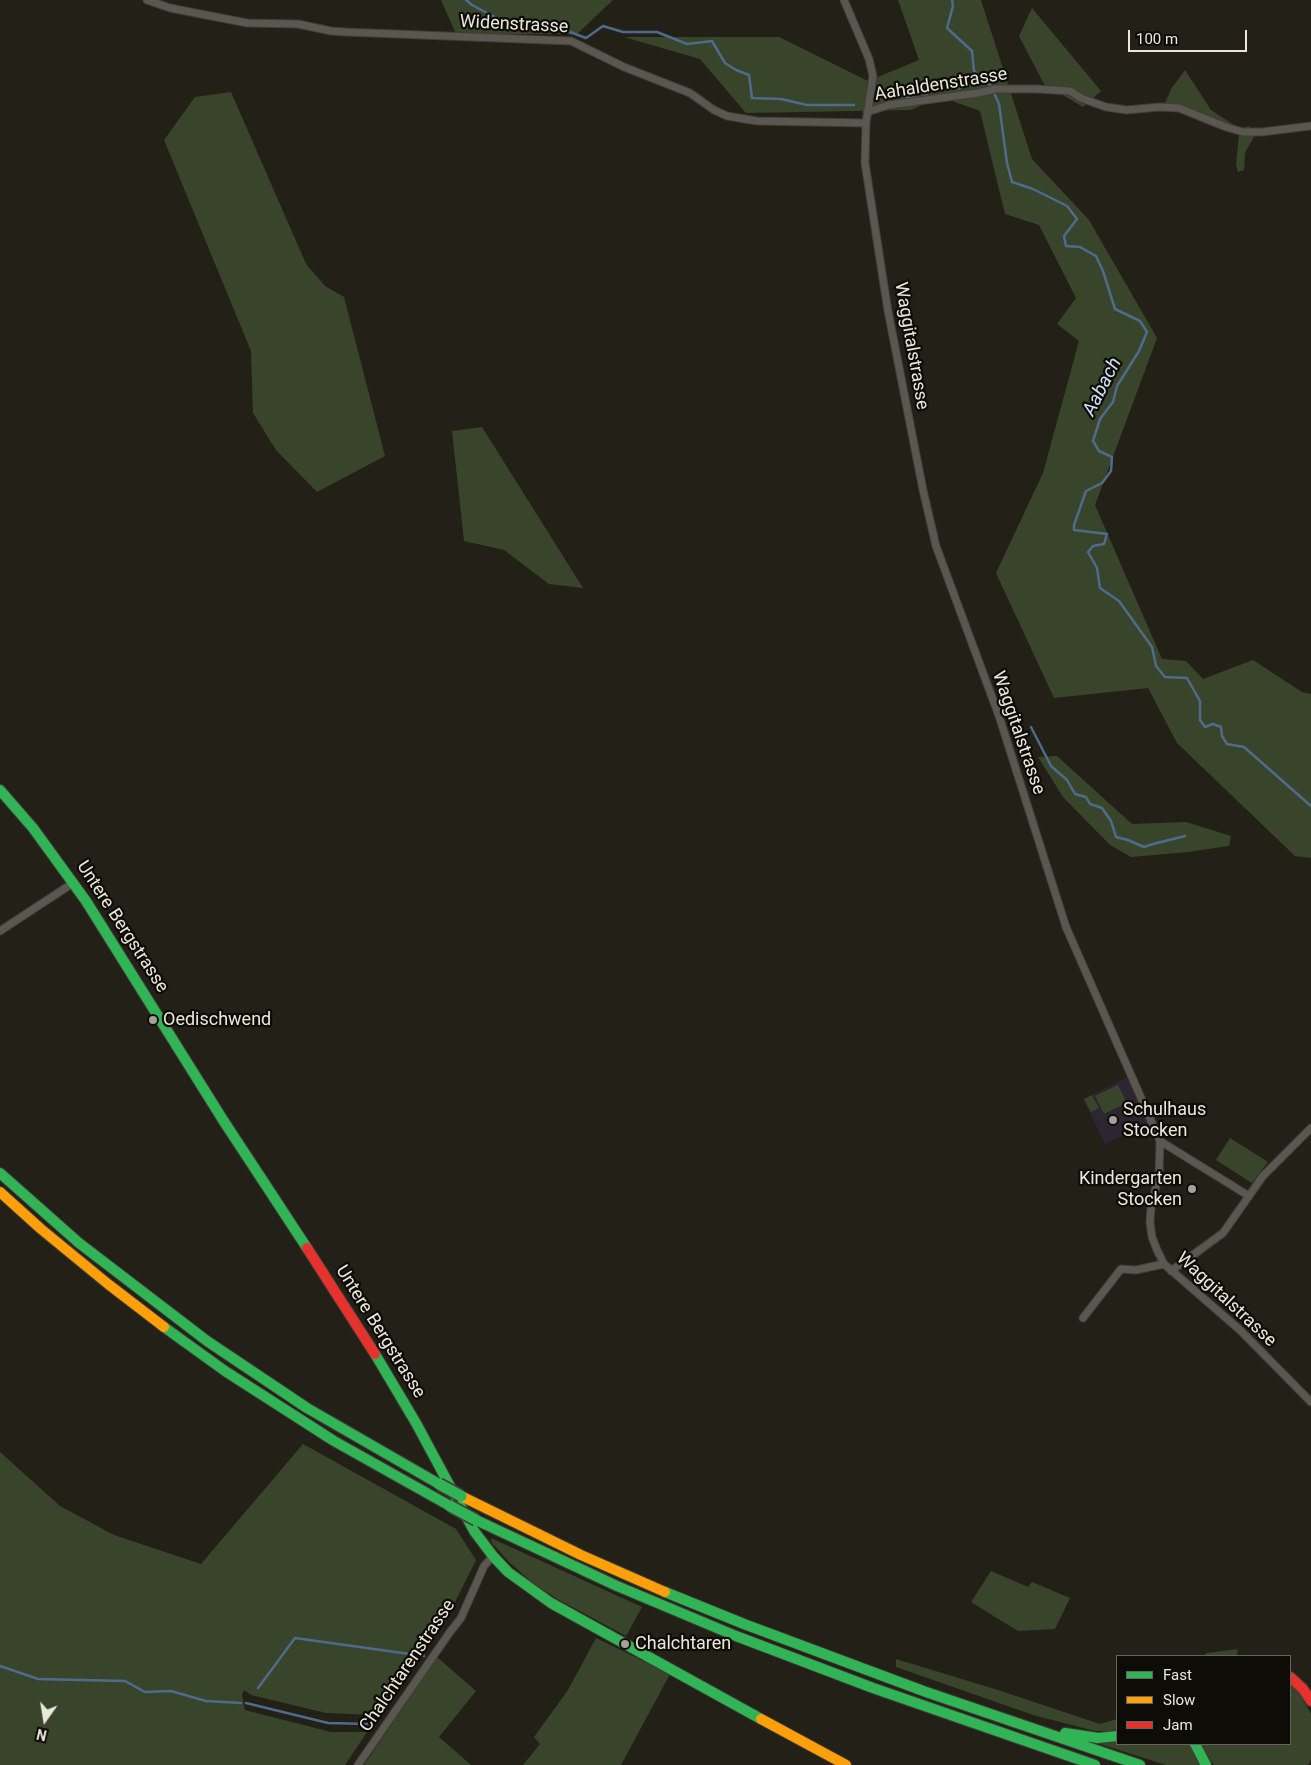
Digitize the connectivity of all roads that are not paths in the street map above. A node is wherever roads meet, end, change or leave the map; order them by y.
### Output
1 (147, 0) edge
2 (844, 0) edge
3 (867, 112) junction
4 (866, 123) junction
5 (1311, 126) edge
6 (0, 790) edge
7 (73, 883) junction
8 (0, 931) edge
9 (1311, 1128) edge
10 (1160, 1142) junction
11 (0, 1173) edge
12 (0, 1192) edge
13 (1249, 1196) junction
14 (1164, 1264) junction
15 (1171, 1271) junction
16 (1083, 1318) dead end
17 (1311, 1402) edge
18 (493, 1556) junction
19 (1291, 1668) edge
20 (1291, 1678) edge
21 (1311, 1686) edge
22 (1311, 1702) edge
23 (1021, 1725) junction
24 (1116, 1736) edge
25 (1196, 1745) edge
26 (358, 1765) edge
27 (846, 1765) edge
28 (1095, 1765) edge
29 (1140, 1765) edge
30 (1206, 1765) edge

1 - 4 street, Widenstrasse
2 - 3 street, Waggitalstrasse
3 - 4 street, Waggitalstrasse
3 - 5 street, Aahaldenstrasse
4 - 10 street, Waggitalstrasse
6 - 7 main road, Untere Bergstrasse
7 - 8 street
7 - 18 main road, Untere Bergstrasse
9 - 13 street
10 - 13 street
10 - 14 street, Waggitalstrasse
11 - 23 main road, bridge
12 - 28 main road, bridge
13 - 15 street
14 - 15 street, Waggitalstrasse
14 - 16 street
15 - 17 street, Waggitalstrasse
18 - 26 street, Chalchtarenstrasse
18 - 27 main road, Untere Bergstrasse
19 - 21 main road
20 - 22 main road
23 - 24 main road
23 - 29 main road
25 - 30 main road

